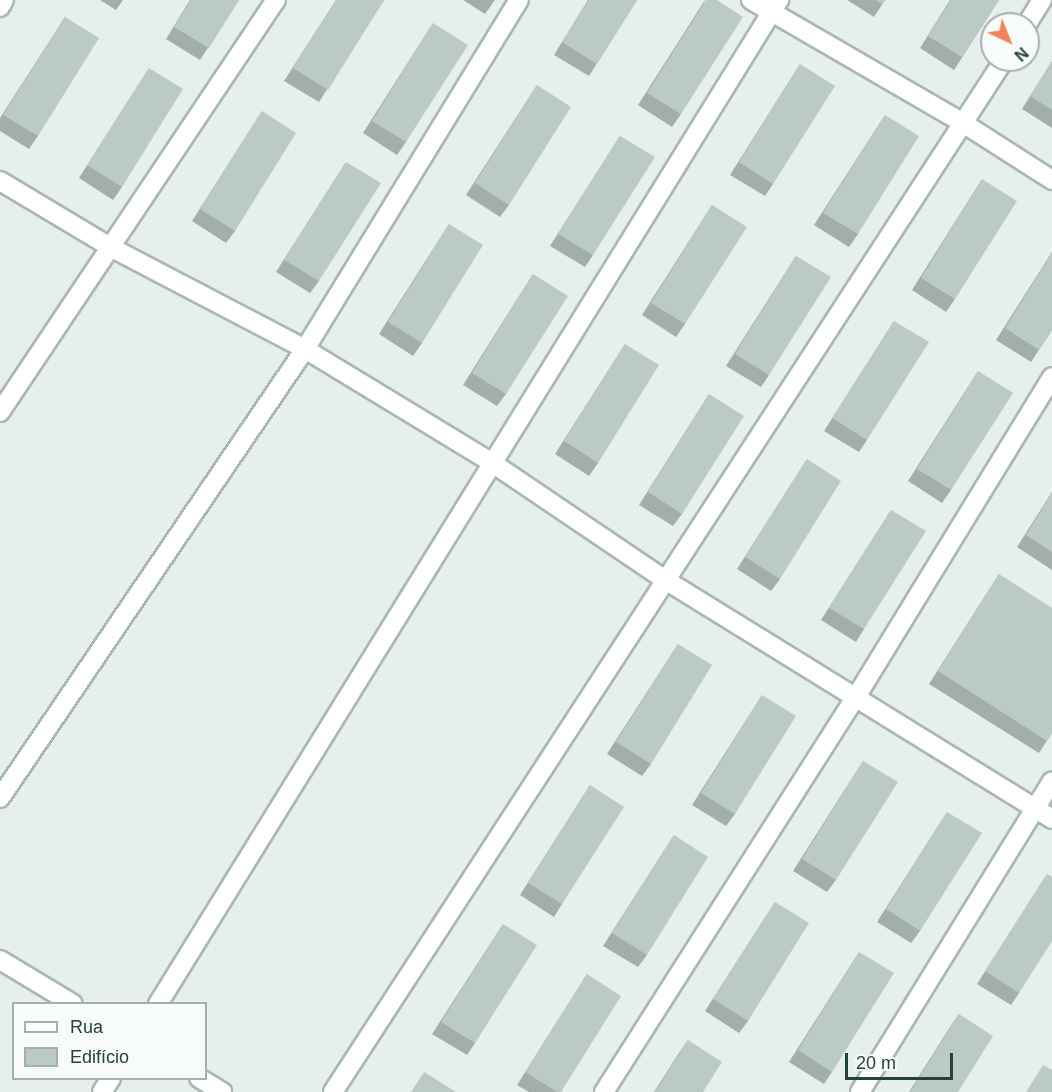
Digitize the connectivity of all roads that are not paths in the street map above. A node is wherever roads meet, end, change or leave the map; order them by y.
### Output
1 (4, 0) edge
2 (276, 0) edge
3 (519, 0) edge
4 (751, 0) edge
5 (775, 6) edge
6 (0, 7) edge
7 (996, 72) edge
8 (963, 123) junction
9 (1052, 180) edge
10 (0, 181) edge
11 (112, 248) junction
12 (305, 349) junction
13 (1052, 377) edge
14 (0, 412) edge
15 (491, 462) junction
16 (667, 580) junction
17 (856, 697) junction
18 (1052, 781) edge
19 (0, 798) edge
20 (1034, 807) junction
21 (1052, 819) edge
22 (0, 960) edge
23 (70, 1002) edge
24 (159, 1002) edge
25 (202, 1080) edge
26 (222, 1092) edge
27 (333, 1092) edge
28 (604, 1092) edge
29 (860, 1092) edge

1 - 6 street
2 - 11 street
3 - 12 street
4 - 5 street
5 - 8 street
5 - 15 street
7 - 8 street
8 - 9 street
8 - 16 street
10 - 11 street
11 - 12 street
11 - 14 street
12 - 15 street
12 - 19 street
13 - 17 street
15 - 16 street
15 - 24 street
16 - 17 street
16 - 27 street
17 - 20 street
17 - 28 street
18 - 20 street
20 - 21 street
20 - 29 street
22 - 23 street
25 - 26 street

